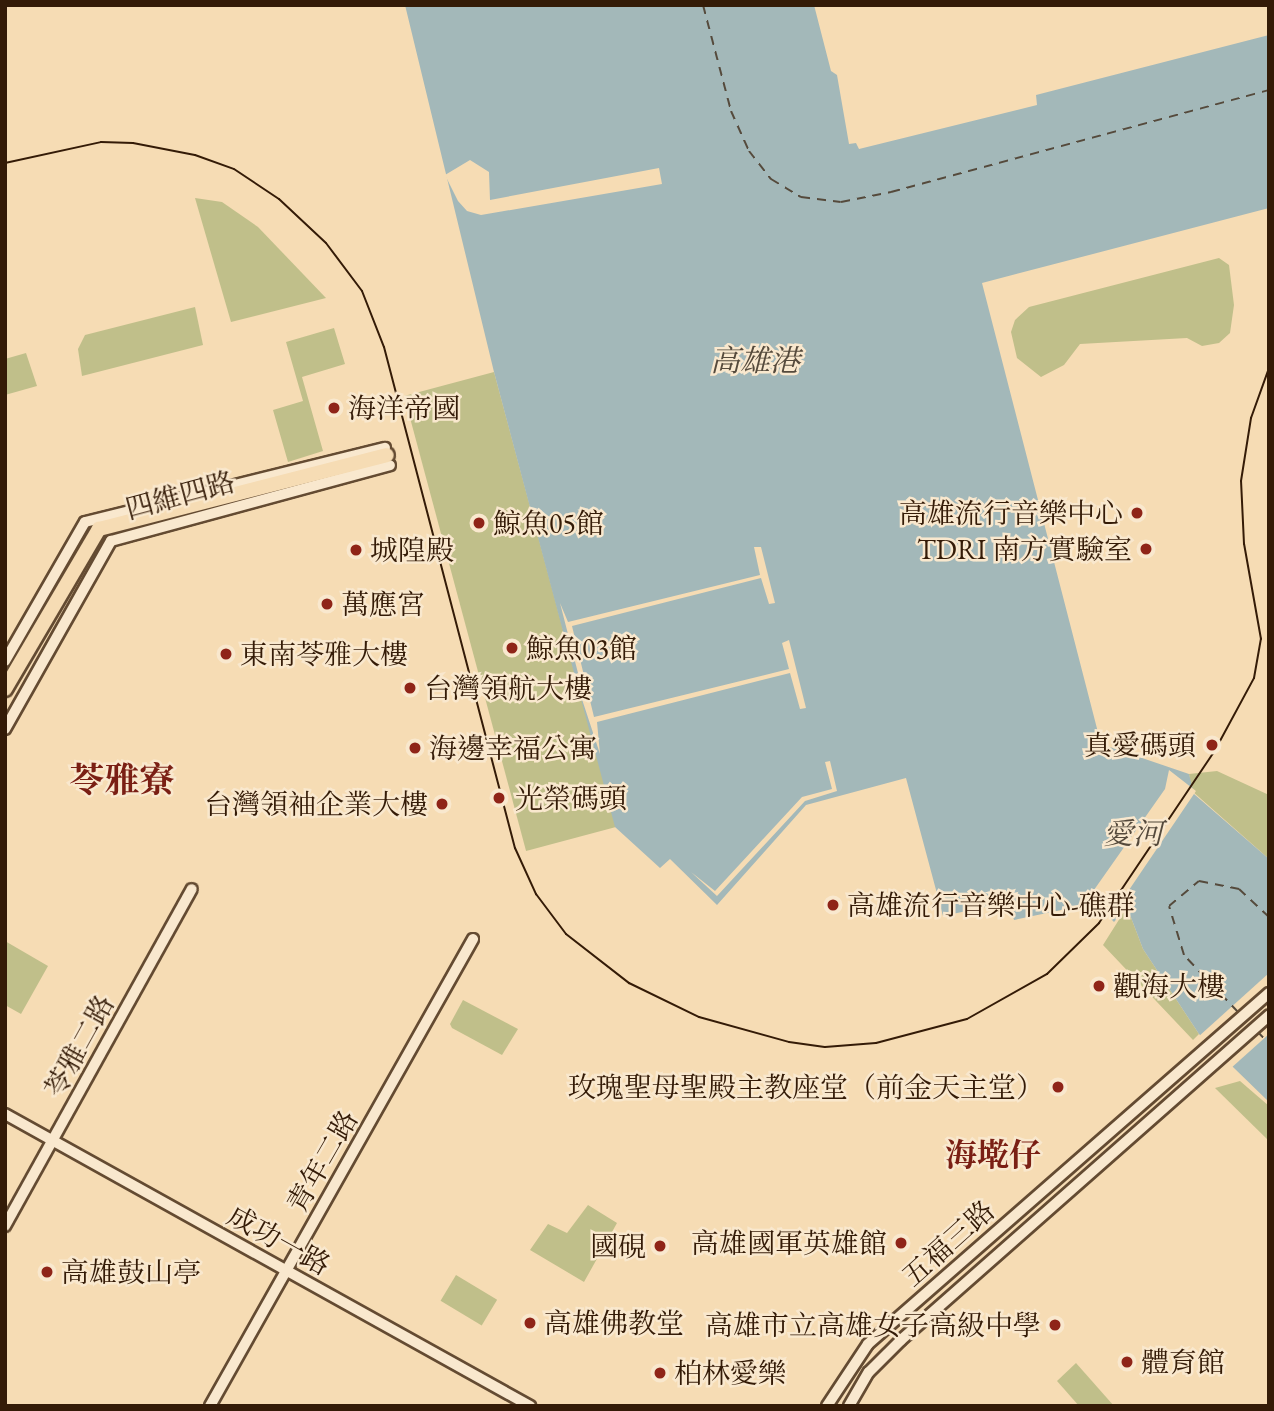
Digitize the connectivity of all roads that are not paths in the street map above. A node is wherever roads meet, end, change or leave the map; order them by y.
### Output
1 (387, 456) junction
2 (5, 661) edge
3 (5, 689) edge
4 (5, 729) edge
5 (192, 889) dead end
6 (473, 939) dead end
7 (1269, 993) edge
8 (1269, 1015) edge
9 (5, 1114) edge
10 (52, 1140) junction
11 (5, 1226) edge
12 (287, 1269) junction
13 (210, 1406) edge
14 (530, 1406) edge
15 (827, 1406) edge
16 (849, 1406) edge

1 - 2 street, 四維四路
1 - 3 main road, 四維四路
1 - 4 street, 四維四路
5 - 10 street, 苓雅二路
6 - 12 street, 青年二路
7 - 15 street, 五福三路
8 - 16 street, 五福三路
9 - 10 street, 成功一路
10 - 11 street, 苓雅二路
10 - 12 street, 成功一路
12 - 13 street, 青年二路
12 - 14 street, 成功一路

